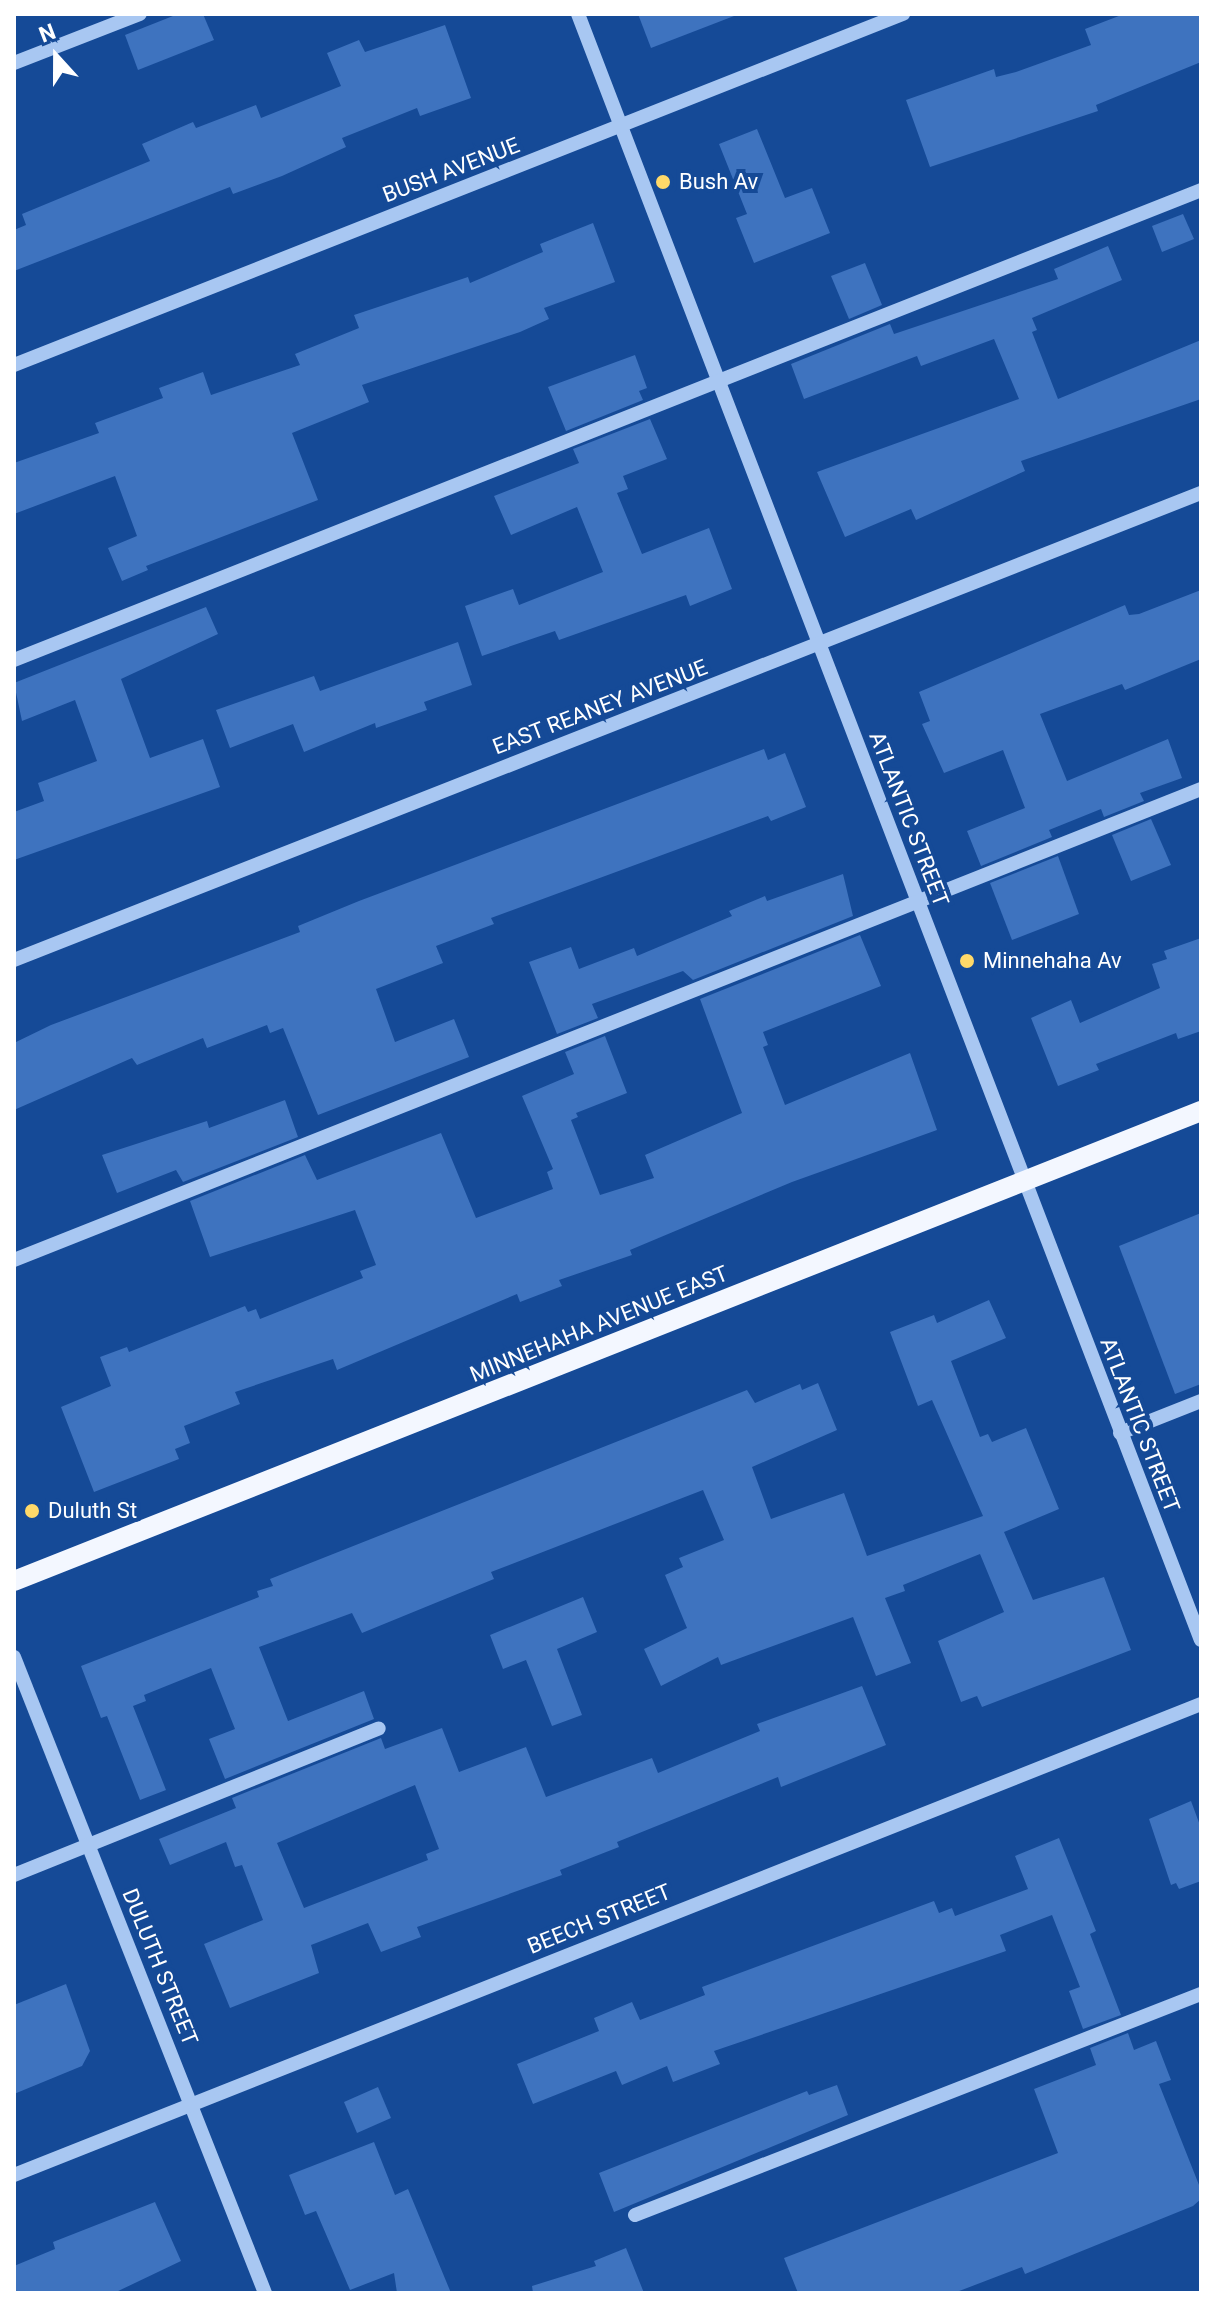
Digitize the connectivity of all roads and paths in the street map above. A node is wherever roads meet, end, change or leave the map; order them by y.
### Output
1 (140, 14) edge
2 (578, 14) edge
3 (903, 14) edge
4 (14, 63) edge
5 (621, 127) junction
6 (1201, 190) edge
7 (14, 365) edge
8 (718, 381) junction
9 (1201, 493) edge
10 (819, 644) junction
11 (14, 660) edge
12 (1201, 789) edge
13 (917, 902) junction
14 (14, 960) edge
15 (1201, 1111) edge
16 (1025, 1183) junction
17 (14, 1260) edge
18 (1201, 1401) edge
19 (1120, 1433) junction
20 (14, 1581) edge
21 (1201, 1640) edge
22 (14, 1657) edge
23 (1201, 1704) edge
24 (379, 1728) dead end
25 (89, 1846) junction
26 (14, 1875) edge
27 (1201, 1994) edge
28 (191, 2105) junction
29 (14, 2175) edge
30 (635, 2215) dead end
31 (265, 2293) edge

1 - 4 street
2 - 5 street, ATLANTIC STREET
3 - 5 street, BUSH AVENUE
5 - 7 street, BUSH AVENUE
5 - 8 street, ATLANTIC STREET
6 - 8 street
8 - 10 street, ATLANTIC STREET
8 - 11 street
9 - 10 street, EAST REANEY AVENUE
10 - 13 street, ATLANTIC STREET
10 - 14 street, EAST REANEY AVENUE
12 - 13 street
13 - 16 street, ATLANTIC STREET
13 - 17 street
15 - 16 main road, MINNEHAHA AVENUE EAST
16 - 19 street, ATLANTIC STREET
16 - 20 main road, MINNEHAHA AVENUE EAST
18 - 19 street
19 - 21 street, ATLANTIC STREET
22 - 25 street, DULUTH STREET
23 - 28 street, BEECH STREET
24 - 25 street
25 - 26 street
25 - 28 street, DULUTH STREET
27 - 30 street
28 - 29 street, BEECH STREET
28 - 31 street, DULUTH STREET

